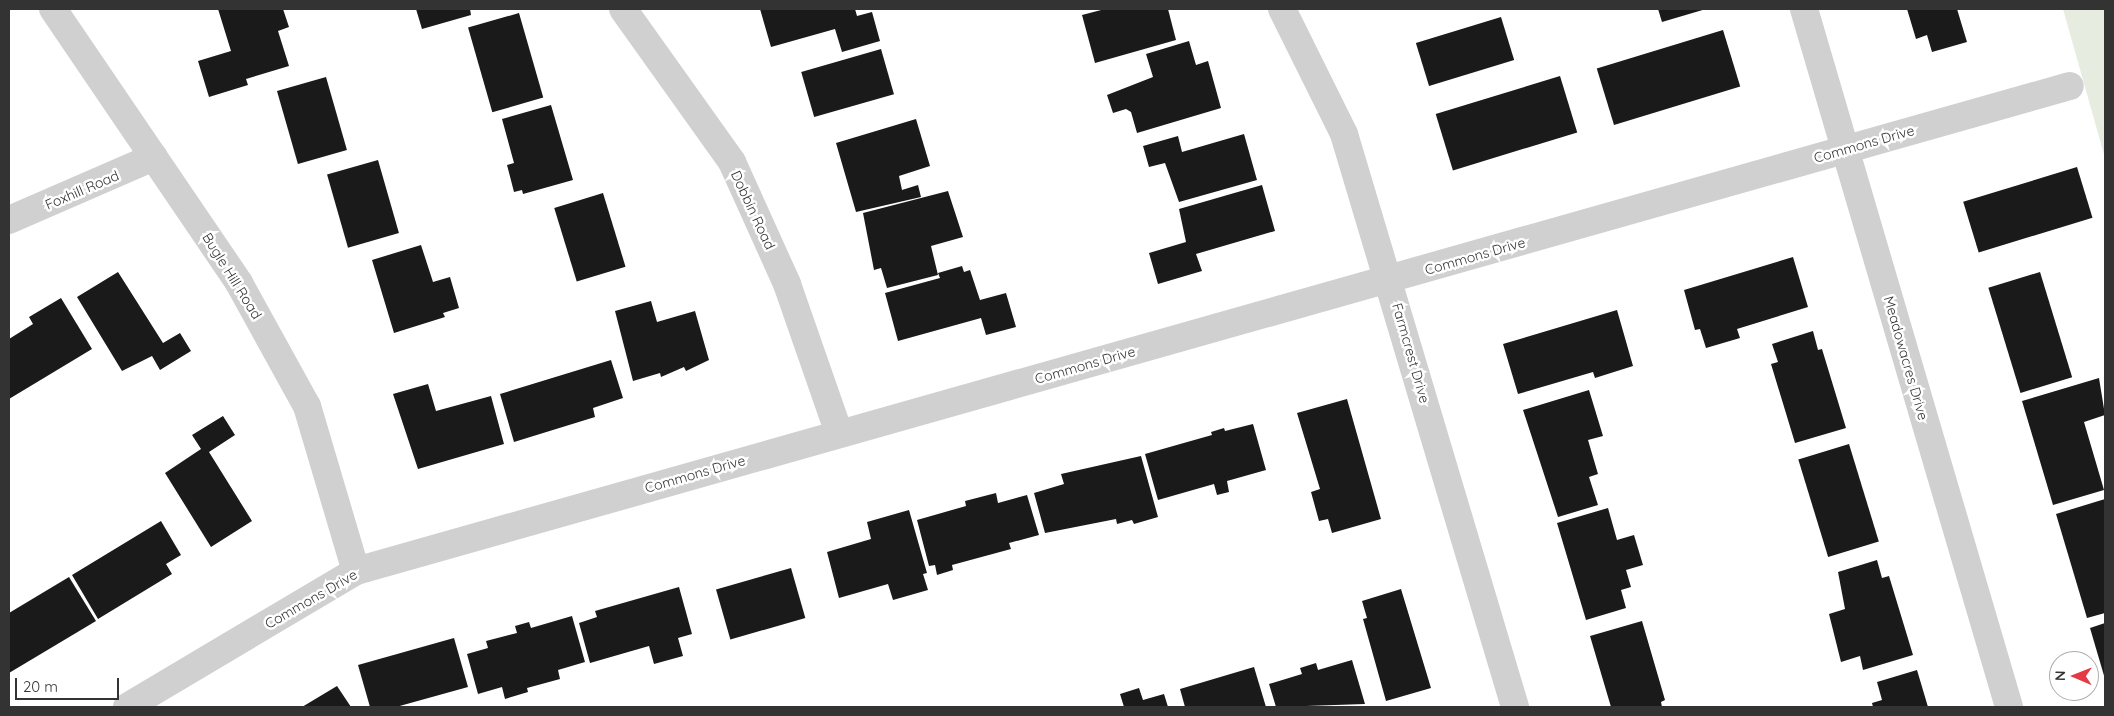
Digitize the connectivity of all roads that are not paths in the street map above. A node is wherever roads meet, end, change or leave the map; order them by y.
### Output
1 (53, 9) edge
2 (623, 9) edge
3 (1282, 9) edge
4 (1804, 9) edge
5 (2070, 86) dead end
6 (1845, 149) junction
7 (154, 157) junction
8 (9, 220) edge
9 (1390, 281) junction
10 (840, 433) junction
11 (356, 571) junction
12 (127, 707) edge
13 (1515, 707) edge
14 (2009, 707) edge

1 - 7 street, Bugle Hill Road
2 - 10 street, Dobbin Road
3 - 9 street, Farmcrest Drive
4 - 6 street, Meadowacres Drive
5 - 6 street, Commons Drive
6 - 9 street, Commons Drive
6 - 14 street, Meadowacres Drive
7 - 8 street, Foxhill Road
7 - 11 street, Bugle Hill Road
9 - 10 street, Commons Drive
9 - 13 street, Farmcrest Drive
10 - 11 street, Commons Drive
11 - 12 street, Commons Drive

